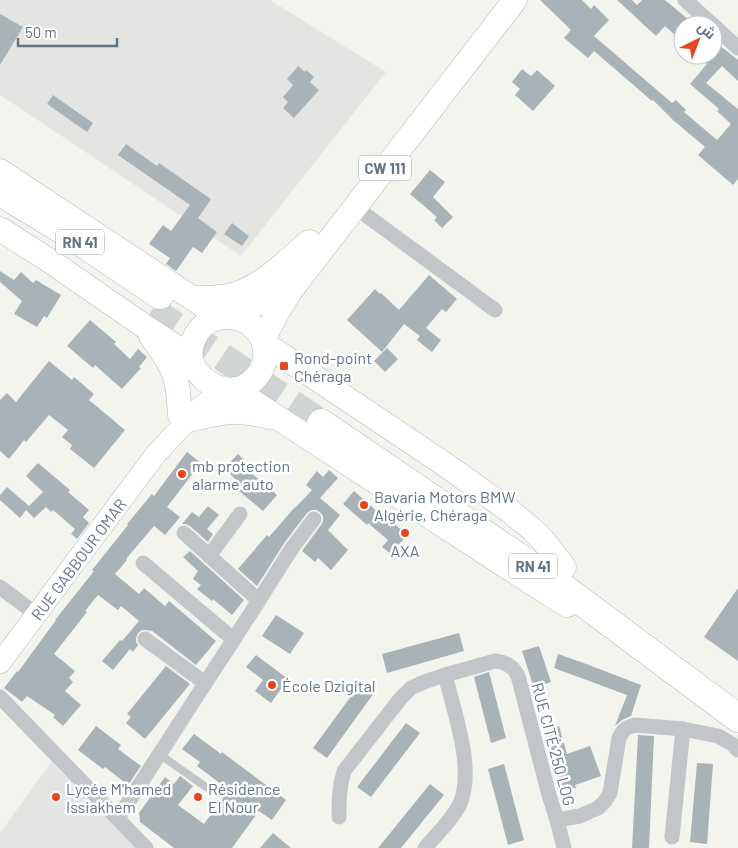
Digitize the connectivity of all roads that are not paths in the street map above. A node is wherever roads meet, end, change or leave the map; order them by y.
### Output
1 (494, 0) edge
2 (515, 0) edge
3 (685, 0) edge
4 (702, 15) edge
5 (723, 34) edge
6 (738, 48) edge
7 (0, 171) edge
8 (0, 192) edge
9 (355, 207) junction
10 (0, 211) edge
11 (0, 229) edge
12 (309, 242) junction
13 (192, 298) junction
14 (152, 310) junction
15 (495, 310) dead end
16 (229, 317) junction
17 (264, 342) junction
18 (192, 362) junction
19 (233, 390) junction
20 (183, 418) junction
21 (283, 421) junction
22 (240, 514) dead end
23 (314, 519) dead end
24 (184, 533) dead end
25 (209, 556) junction
26 (143, 563) dead end
27 (564, 566) junction
28 (0, 587) edge
29 (256, 605) junction
30 (37, 615) junction
31 (618, 627) junction
32 (145, 639) dead end
33 (234, 639) junction
34 (0, 664) edge
35 (445, 675) junction
36 (205, 683) junction
37 (0, 697) edge
38 (738, 700) edge
39 (738, 718) edge
40 (683, 729) junction
41 (738, 750) edge
42 (159, 754) junction
43 (206, 787) dead end
44 (340, 817) dead end
45 (118, 818) junction
46 (556, 820) junction
47 (672, 837) dead end
48 (146, 848) edge
49 (425, 848) edge
50 (564, 848) edge

1 - 12 main road, CW 111
2 - 9 main road, CW 111
3 - 4 street
5 - 6 street
7 - 13 main road
8 - 14 highway, RN 41
9 - 15 street
9 - 17 main road, CW 111
10 - 14 highway, RN 41
11 - 14 main road
12 - 13 main road
12 - 16 main road, CW 111
13 - 16 main road
14 - 18 main road
14 - 20 main road
16 - 17 main road
16 - 18 main road
17 - 19 main road
17 - 27 main road
18 - 19 main road
18 - 20 main road, RUE GABBOUR OMAR
19 - 20 main road, RUE GABBOUR OMAR
19 - 21 main road
20 - 21 main road
20 - 30 main road, RUE GABBOUR OMAR
21 - 31 main road
22 - 25 street
23 - 29 street
24 - 25 street
25 - 29 street
26 - 33 street
27 - 31 highway, RN 41
27 - 38 highway, RN 41
28 - 30 street
29 - 33 street
30 - 34 main road, RUE GABBOUR OMAR
31 - 39 highway, RN 41
32 - 36 street
33 - 36 street
35 - 44 street
35 - 46 street, RUE CITÉ 250 LOG
35 - 49 street
36 - 42 street
37 - 45 street
40 - 41 street, RUE CITÉ 250 LOG
40 - 46 street, RUE CITÉ 250 LOG
40 - 47 street
42 - 43 lane
42 - 45 street
45 - 48 street
46 - 50 street, RUE CITÉ 250 LOG

